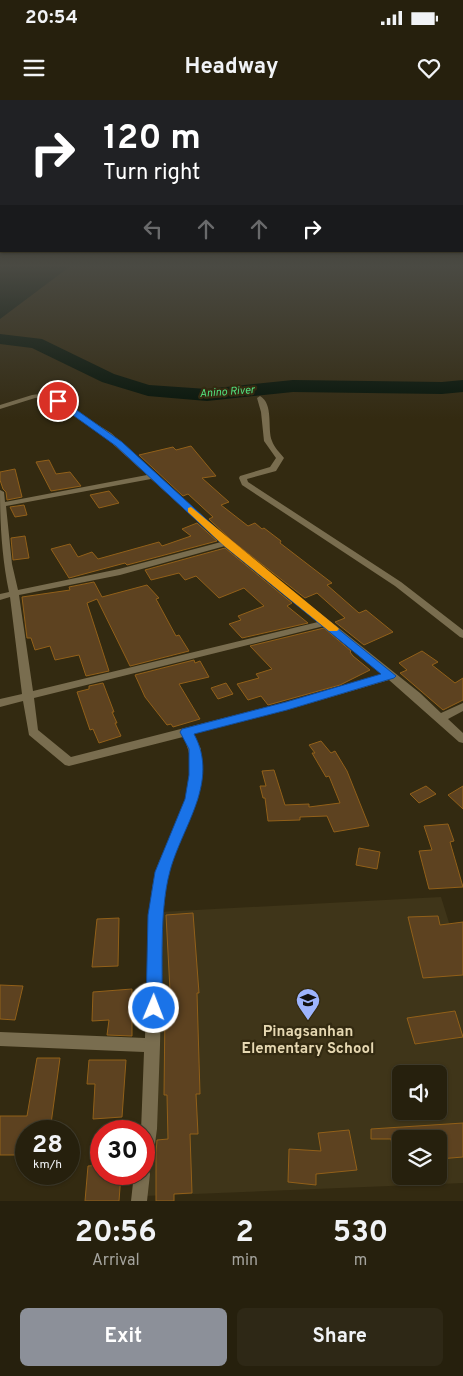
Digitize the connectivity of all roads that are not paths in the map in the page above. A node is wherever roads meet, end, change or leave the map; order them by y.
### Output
1 (260, 398) dead end
2 (0, 407) edge
3 (153, 476) junction
4 (0, 492) edge
5 (1, 504) edge
6 (227, 543) junction
7 (14, 594) junction
8 (0, 597) edge
9 (326, 623) junction
10 (463, 635) edge
11 (390, 676) junction
12 (28, 696) junction
13 (0, 702) edge
14 (463, 708) edge
15 (440, 718) junction
16 (186, 732) junction
17 (463, 740) edge
18 (0, 1039) edge
19 (153, 1045) junction
20 (149, 1120) edge
21 (141, 1185) edge
22 (140, 1201) edge

1 - 10 street
2 - 3 street
3 - 5 street
3 - 6 street
4 - 5 street
5 - 7 street
6 - 7 street
6 - 9 street
7 - 8 street
7 - 12 street
9 - 11 street
9 - 12 street
11 - 15 street
11 - 16 street
12 - 13 street
12 - 16 street
14 - 15 street
15 - 17 street
16 - 19 street
18 - 19 street
19 - 20 street
21 - 22 street

